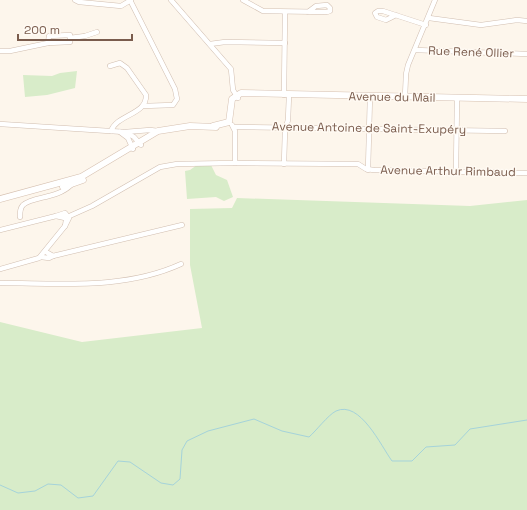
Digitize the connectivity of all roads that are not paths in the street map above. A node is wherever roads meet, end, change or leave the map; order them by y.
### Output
1 (75, 0) edge
2 (130, 0) edge
3 (171, 0) edge
4 (243, 0) edge
5 (435, 0) edge
6 (285, 12) junction
7 (308, 12) dead end
8 (396, 15) dead end
9 (429, 18) junction
10 (527, 21) edge
11 (426, 25) junction
12 (97, 32) dead end
13 (285, 43) junction
14 (210, 44) junction
15 (415, 50) junction
16 (0, 51) edge
17 (527, 54) edge
18 (110, 66) dead end
19 (286, 95) junction
20 (237, 96) junction
21 (370, 96) junction
22 (405, 97) junction
23 (457, 98) junction
24 (527, 99) edge
25 (143, 106) junction
26 (0, 124) edge
27 (231, 124) junction
28 (284, 125) junction
29 (369, 129) junction
30 (457, 130) junction
31 (111, 131) junction
32 (161, 131) junction
33 (505, 131) dead end
34 (118, 132) junction
35 (125, 132) junction
36 (140, 143) junction
37 (132, 148) junction
38 (234, 163) junction
39 (284, 164) junction
40 (368, 167) junction
41 (456, 172) junction
42 (527, 173) edge
43 (61, 188) junction
44 (2, 198) edge
45 (66, 216) junction
46 (22, 224) junction
47 (182, 225) dead end
48 (0, 230) edge
49 (46, 252) junction
50 (53, 256) junction
51 (41, 257) junction
52 (181, 264) dead end
53 (0, 269) edge
54 (0, 283) edge

1 - 2 street
2 - 25 street
3 - 14 street
4 - 6 street
5 - 9 street
6 - 7 street
6 - 13 street
8 - 11 street
9 - 10 street
9 - 11 street
11 - 15 street
12 - 16 street
13 - 14 street
13 - 19 street
14 - 20 street
15 - 17 street, Rue René Ollier
15 - 22 street
18 - 25 street
19 - 20 main road, Avenue du Mail
19 - 21 main road, Avenue du Mail
19 - 28 street
20 - 27 main road
21 - 22 main road, Avenue du Mail
21 - 29 street
22 - 23 main road, Avenue du Mail
23 - 24 main road, Avenue du Mail
23 - 30 street
25 - 31 street
26 - 31 street
27 - 28 street, Avenue Antoine de Saint-Exupéry
27 - 32 main road
27 - 38 street
28 - 29 street, Avenue Antoine de Saint-Exupéry
28 - 39 street
29 - 30 street, Avenue Antoine de Saint-Exupéry
29 - 40 street
30 - 33 street, Avenue Antoine de Saint-Exupéry
30 - 41 street
31 - 34 street
32 - 35 street
32 - 36 main road
34 - 35 street
34 - 37 street
35 - 36 street
36 - 37 main road
37 - 43 main road
37 - 43 main road
38 - 39 street
38 - 45 street
39 - 40 street
40 - 41 street, Avenue Arthur Rimbaud
41 - 42 street, Avenue Arthur Rimbaud
43 - 44 main road
43 - 44 main road
43 - 46 street
45 - 46 street
45 - 49 street
46 - 48 street
47 - 50 street
49 - 50 street
49 - 51 street
50 - 51 street
51 - 53 street
52 - 54 street

